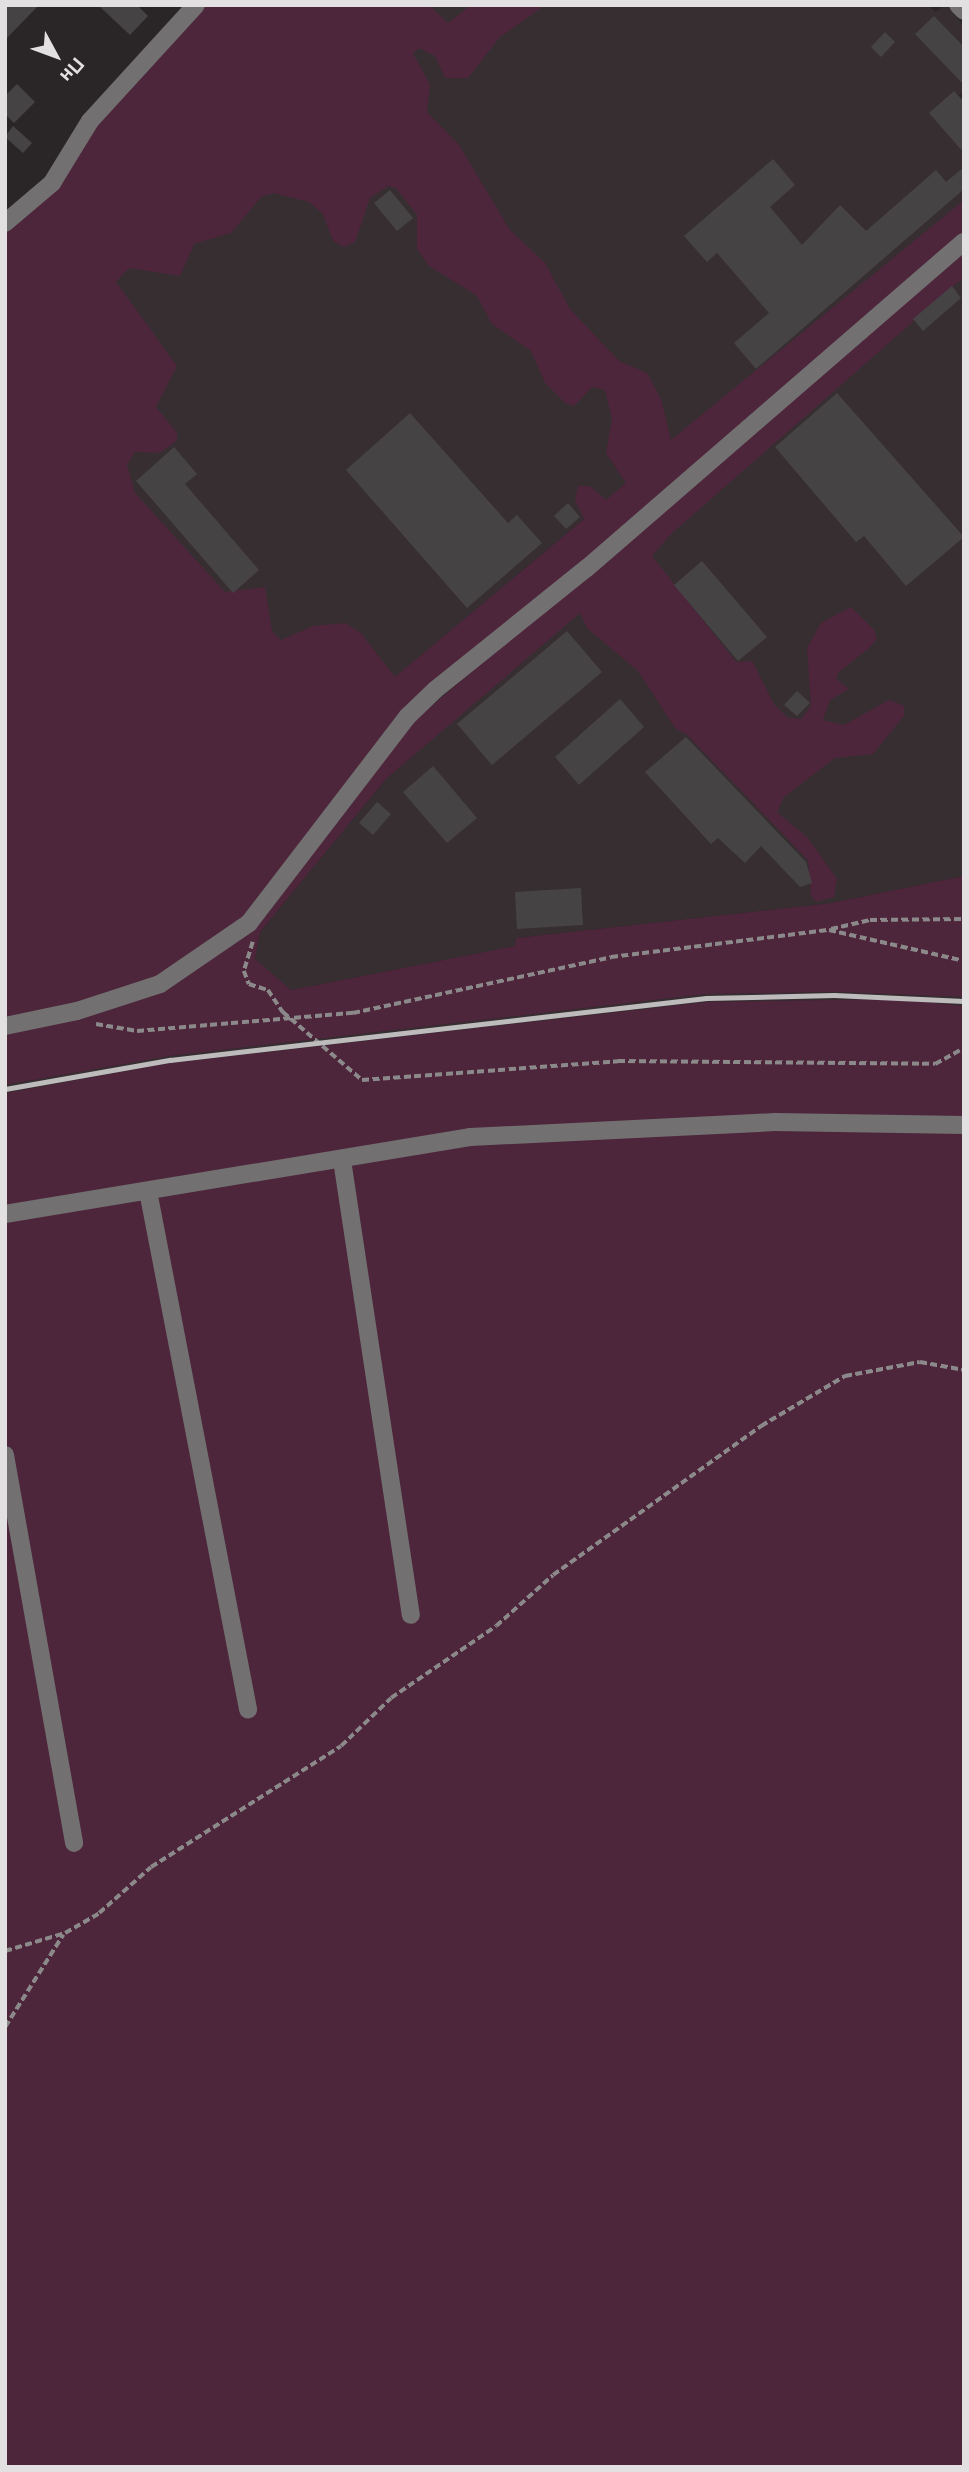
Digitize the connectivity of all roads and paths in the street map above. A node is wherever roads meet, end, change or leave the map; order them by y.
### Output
1 (197, 5) edge
2 (958, 5) edge
3 (964, 11) edge
4 (8, 222) edge
5 (964, 242) edge
6 (964, 919) edge
7 (249, 923) junction
8 (829, 930) junction
9 (964, 961) edge
10 (77, 1011) junction
11 (290, 1019) junction
12 (5, 1026) edge
13 (964, 1048) edge
14 (964, 1125) edge
15 (342, 1160) junction
16 (148, 1191) junction
17 (5, 1214) edge
18 (964, 1370) edge
19 (5, 1455) edge
20 (411, 1615) dead end
21 (248, 1709) dead end
22 (74, 1843) dead end
23 (65, 1933) junction
24 (5, 1951) edge
25 (5, 2027) edge

1 - 4 street
2 - 3 street
5 - 7 street
6 - 8 path
7 - 10 street
7 - 11 path
8 - 9 path
8 - 11 path
10 - 11 path
10 - 12 street
11 - 13 path
14 - 15 street
15 - 16 street
15 - 20 street
16 - 17 street
16 - 21 street
18 - 23 path
19 - 22 street
23 - 24 path
23 - 25 path

